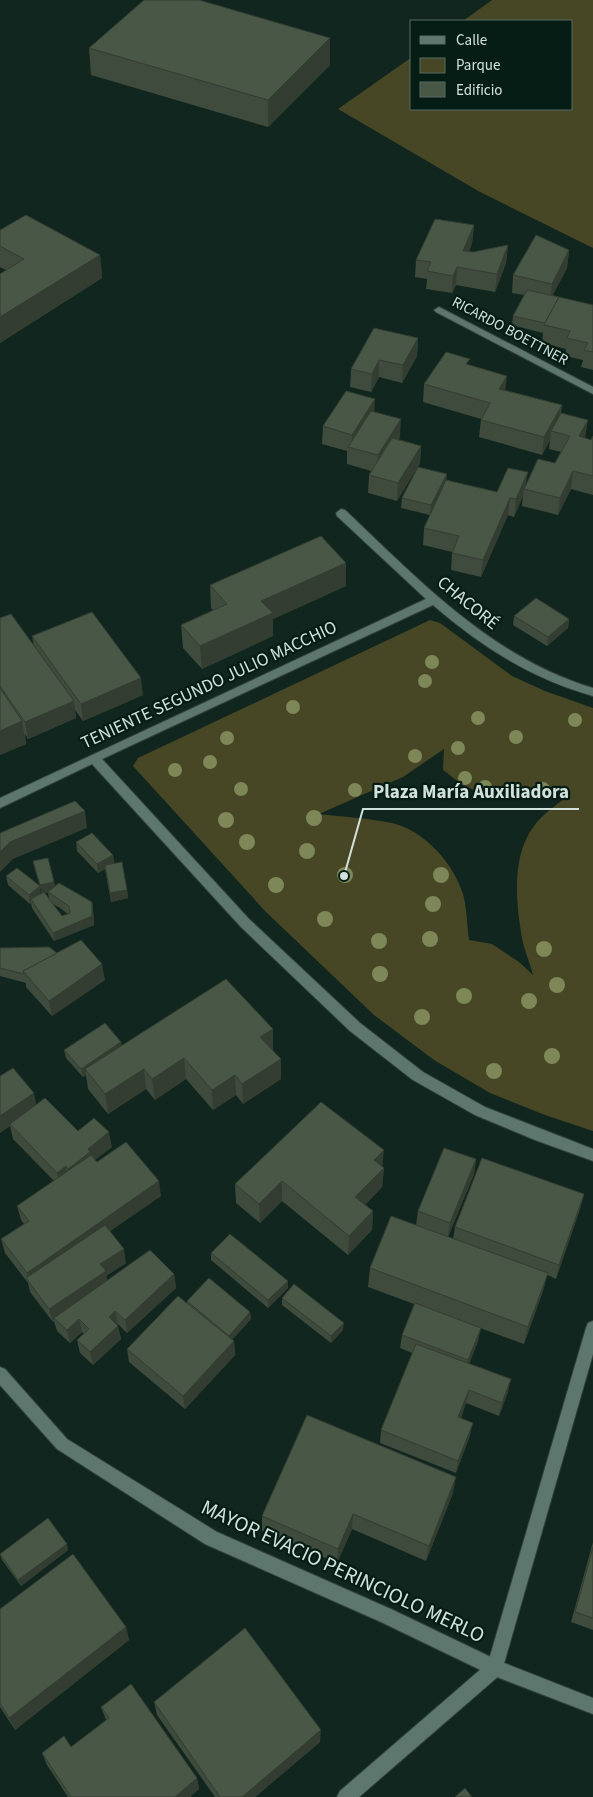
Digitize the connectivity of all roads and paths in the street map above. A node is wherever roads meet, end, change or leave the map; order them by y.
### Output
1 (439, 310) dead end
2 (593, 391) edge
3 (341, 512) dead end
4 (434, 600) junction
5 (593, 692) edge
6 (94, 758) junction
7 (0, 803) edge
8 (593, 1155) edge
9 (593, 1328) edge
10 (0, 1374) edge
11 (496, 1668) junction
12 (593, 1706) edge
13 (346, 1797) edge

1 - 2 street, RICARDO BOETTNER
3 - 4 street, CHACORÉ
4 - 5 street, CHACORÉ
4 - 6 street, TENIENTE SEGUNDO JULIO MACCHIO
6 - 7 street, TENIENTE SEGUNDO JULIO MACCHIO
6 - 8 street
9 - 11 street
10 - 11 street, MAYOR EVACIO PERINCIOLO MERLO
11 - 12 street, MAYOR EVACIO PERINCIOLO MERLO
11 - 13 street

